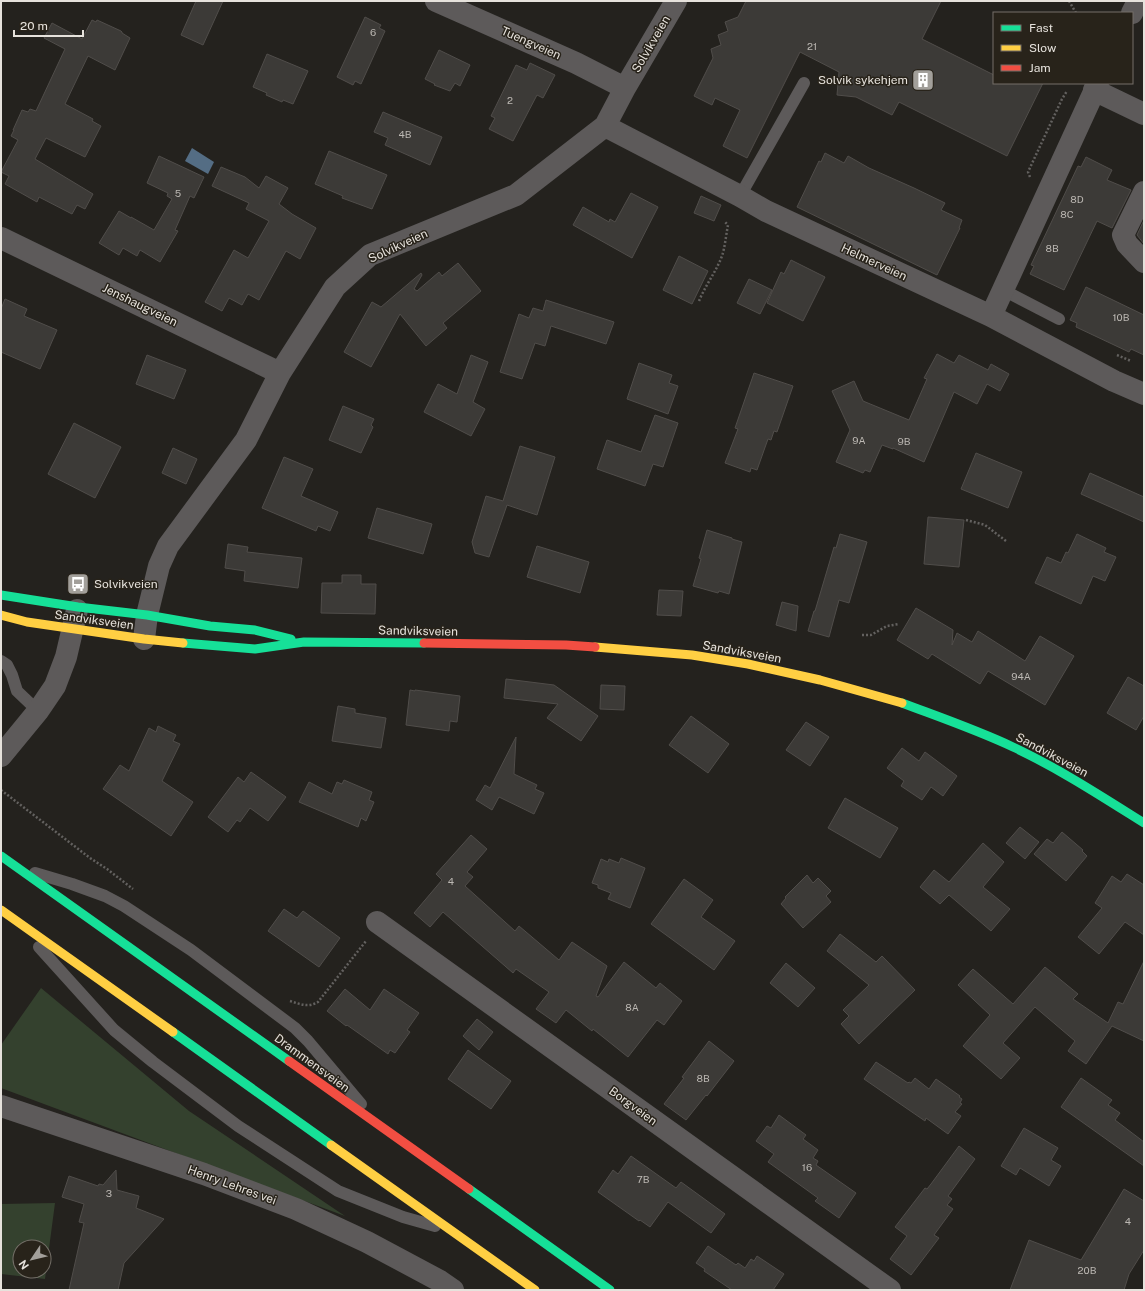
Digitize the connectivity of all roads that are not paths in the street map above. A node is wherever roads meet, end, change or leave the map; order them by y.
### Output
1 (436, 1) edge
2 (676, 1) edge
3 (1138, 1) edge
4 (1132, 12) edge
5 (804, 83) dead end
6 (1096, 87) edge
7 (625, 88) junction
8 (1144, 114) edge
9 (605, 126) junction
10 (1144, 192) edge
11 (740, 196) junction
12 (1, 238) edge
13 (1144, 262) edge
14 (1003, 290) junction
15 (991, 316) junction
16 (1059, 319) dead end
17 (280, 373) junction
18 (1144, 394) edge
19 (1, 595) edge
20 (78, 607) junction
21 (1, 615) edge
22 (147, 615) junction
23 (73, 629) junction
24 (144, 639) junction
25 (304, 642) junction
26 (1, 661) edge
27 (38, 711) junction
28 (1, 756) edge
29 (1144, 822) edge
30 (1, 856) edge
31 (20, 869) junction
32 (1, 910) edge
33 (13, 918) junction
34 (377, 922) road end
35 (1, 1106) edge
36 (380, 1126) junction
37 (450, 1230) junction
38 (453, 1290) edge
39 (535, 1290) edge
40 (610, 1290) edge
41 (890, 1290) edge

1 - 7 street, Tuengveien
2 - 7 street, Solvikveien
3 - 4 street
5 - 11 lane
6 - 8 street
6 - 14 street
7 - 9 street, Solvikveien
9 - 11 street, Helmerveien
9 - 17 street, Solvikveien
10 - 13 street
11 - 15 street, Helmerveien
12 - 17 street, Jenshaugveien
14 - 15 street
14 - 16 lane
15 - 18 street, Helmerveien
17 - 22 street, Solvikveien
19 - 20 main road, Sandviksveien
20 - 22 main road, Sandviksveien
20 - 23 street
21 - 23 main road, Sandviksveien
22 - 24 street, Solvikveien
22 - 25 main road, Sandviksveien
23 - 24 main road, Sandviksveien
23 - 27 street
24 - 25 main road, Sandviksveien
25 - 29 main road, Sandviksveien
26 - 27 lane
27 - 28 street
30 - 31 main road, Drammensveien
31 - 36 main road, Drammensveien
31 - 36 lane
32 - 33 main road
33 - 37 main road
33 - 37 lane
34 - 41 street, Borgveien
35 - 38 street, Henry Lehres vei
36 - 40 main road, Drammensveien
37 - 39 main road

